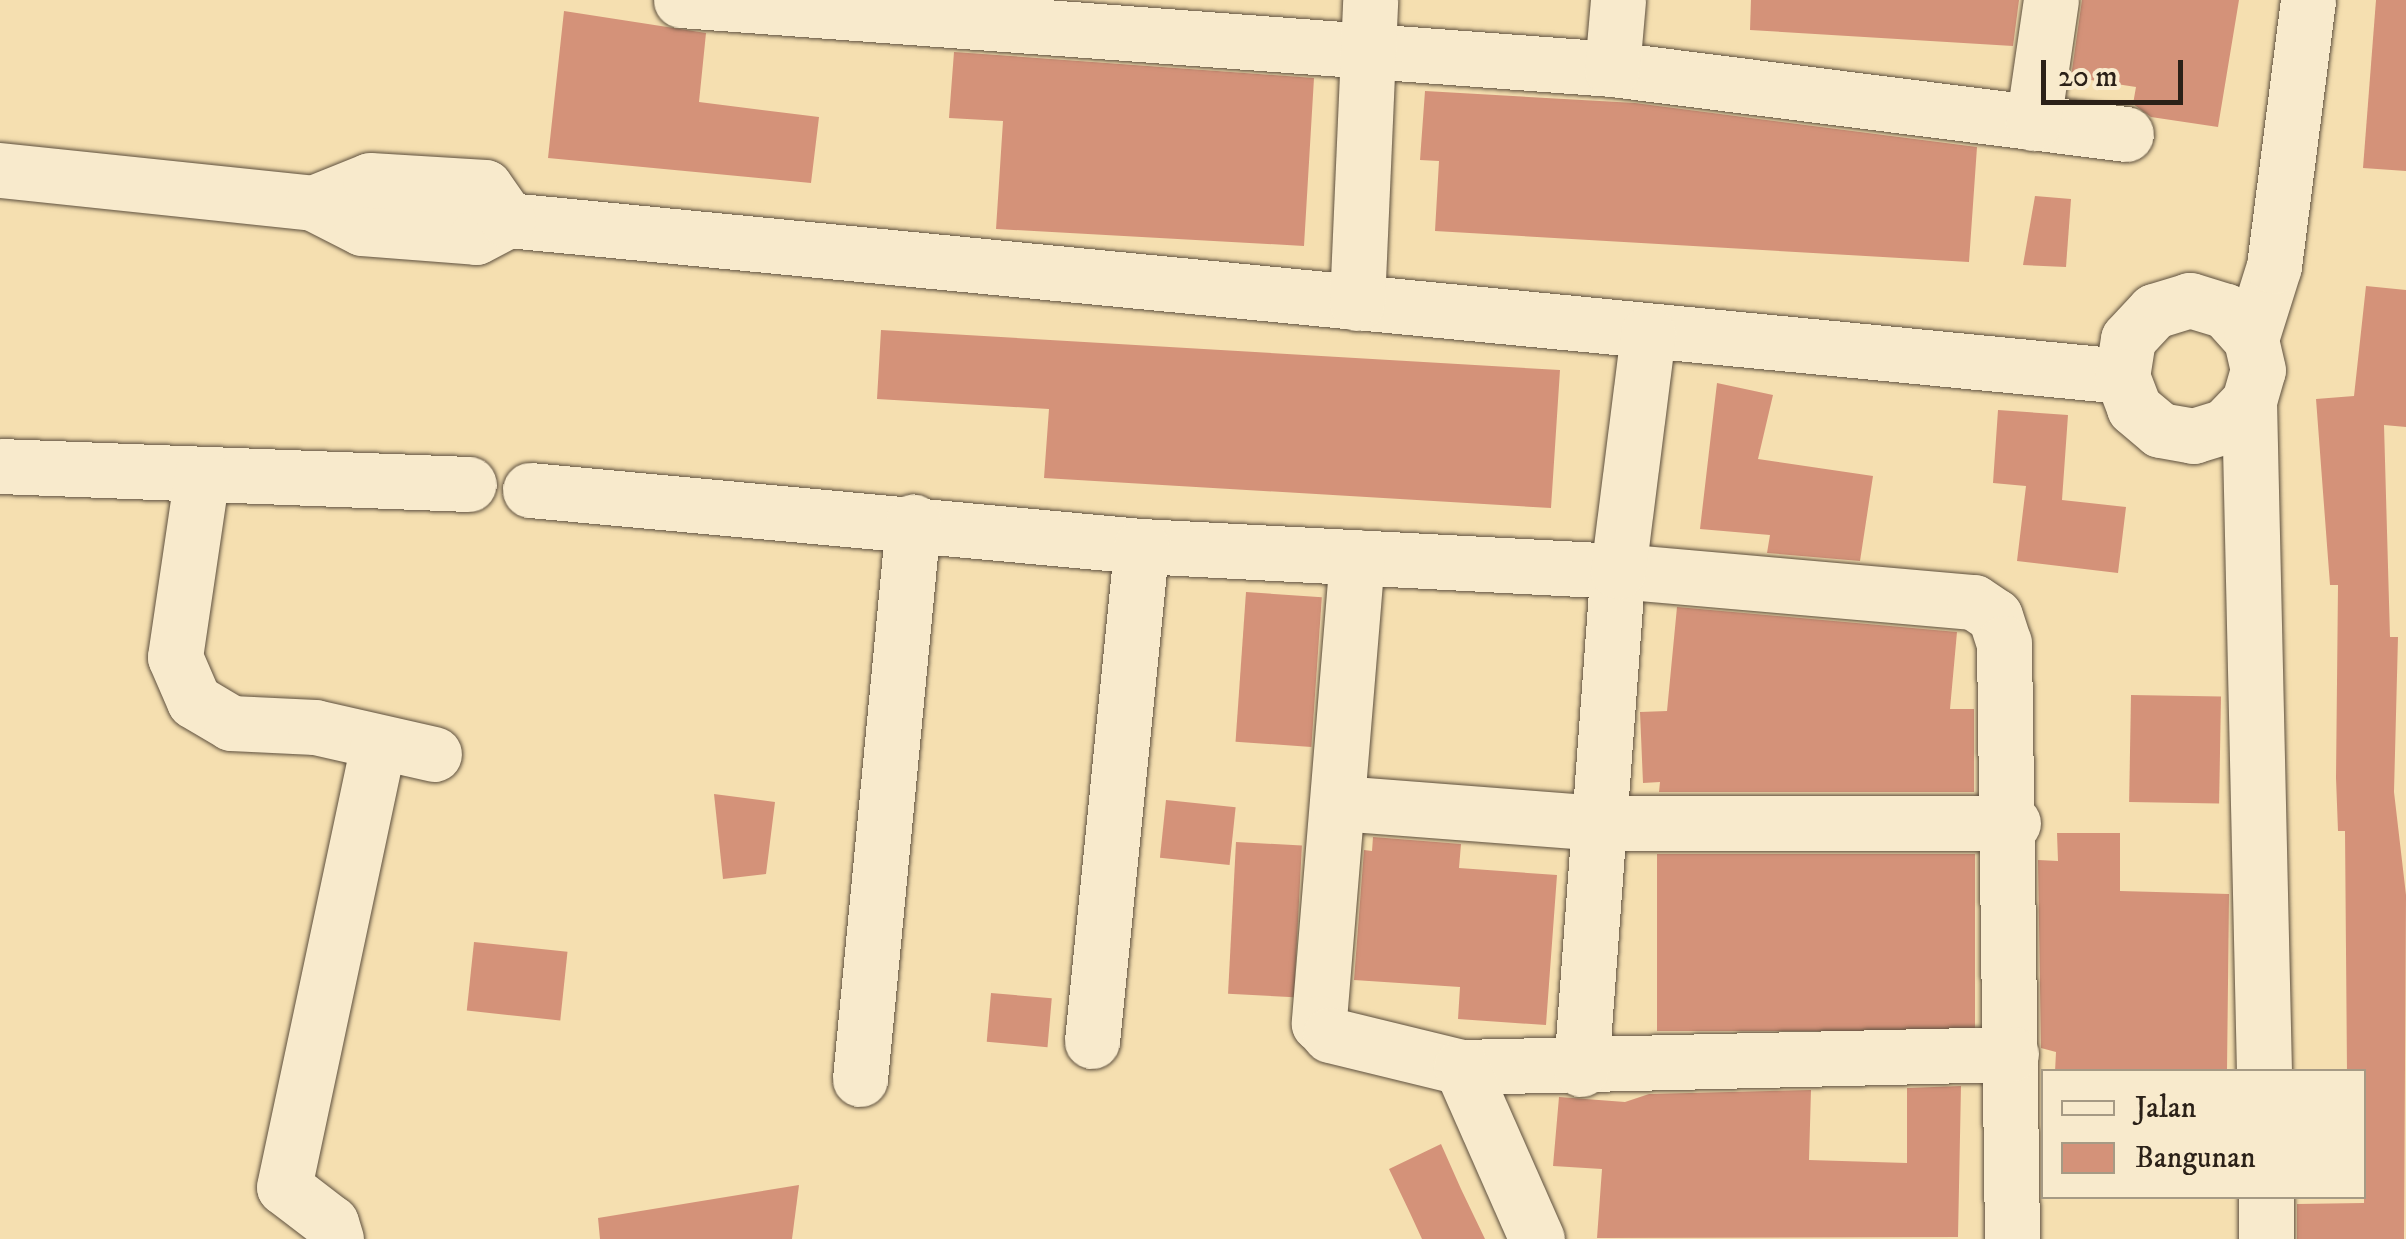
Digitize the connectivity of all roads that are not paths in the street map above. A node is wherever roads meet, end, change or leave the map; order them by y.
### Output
1 (681, 0) edge
2 (1618, 0) edge
3 (2052, 0) edge
4 (2308, 0) edge
5 (1368, 24) edge
6 (1612, 69) junction
7 (2032, 123) junction
8 (2126, 134) dead end
9 (0, 170) edge
10 (1357, 303) junction
11 (1648, 334) junction
12 (2251, 339) junction
13 (2122, 376) junction
14 (2248, 401) junction
15 (0, 466) edge
16 (202, 474) junction
17 (468, 484) dead end
18 (530, 490) dead end
19 (913, 522) junction
20 (1141, 546) junction
21 (1357, 557) junction
22 (1618, 571) junction
23 (378, 742) junction
24 (434, 754) dead end
25 (1339, 803) junction
26 (2012, 823) junction
27 (1598, 824) junction
28 (1092, 1041) dead end
29 (2011, 1054) junction
30 (1461, 1067) junction
31 (1581, 1069) junction
32 (2264, 1069) edge
33 (860, 1078) dead end
34 (2266, 1199) edge
35 (336, 1239) edge
36 (1537, 1239) edge
37 (2012, 1239) edge
38 (2266, 1239) edge

1 - 5 street
2 - 6 street
3 - 7 street
4 - 12 street
5 - 6 street
5 - 10 street
6 - 7 street
7 - 8 street
9 - 10 street
10 - 11 street
11 - 13 street
11 - 22 street
12 - 13 street
12 - 14 street
13 - 14 street
14 - 32 street
15 - 16 street
16 - 17 street
16 - 23 street
18 - 19 street
19 - 20 street
19 - 33 street
20 - 21 street
20 - 28 street
21 - 22 street
21 - 25 street
22 - 26 street
22 - 27 street
23 - 24 street
23 - 35 street
25 - 27 street
25 - 30 street
26 - 27 street
26 - 29 street
27 - 31 street
29 - 31 street
29 - 37 street
30 - 31 street
30 - 36 street
34 - 38 street

